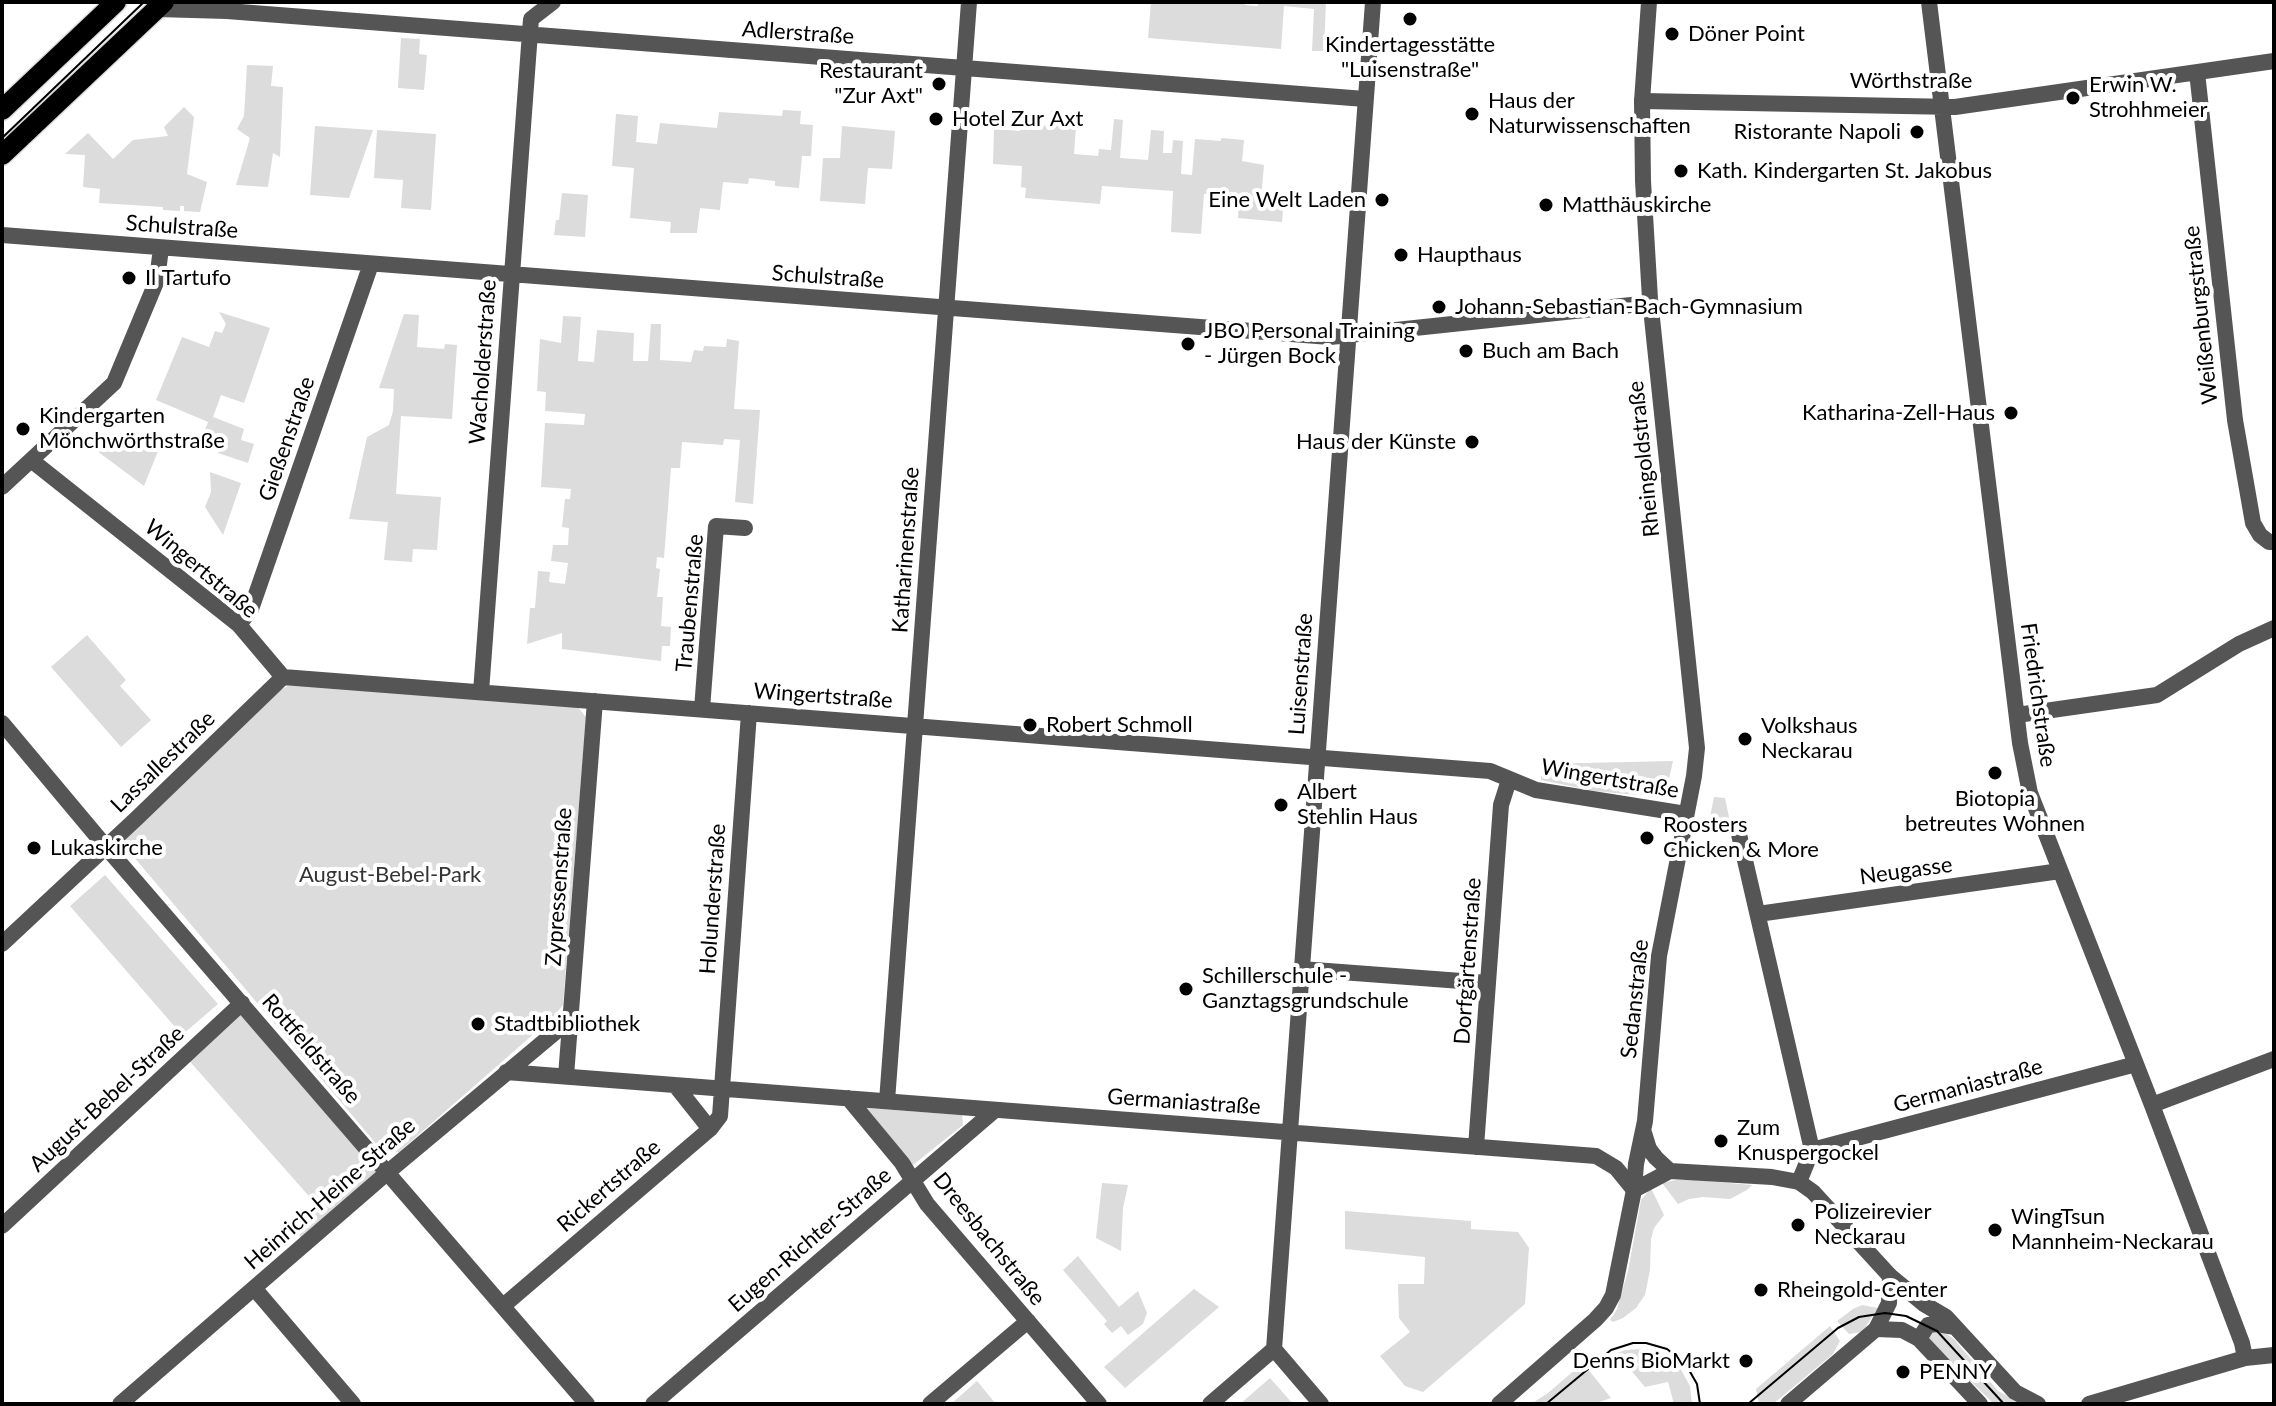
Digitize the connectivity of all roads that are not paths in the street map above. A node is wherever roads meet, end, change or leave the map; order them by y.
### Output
1 (116, 2) edge
2 (553, 2) edge
3 (969, 2) edge
4 (1373, 2) edge
5 (1649, 2) edge
6 (1929, 2) edge
7 (161, 6) edge
8 (225, 7) edge
9 (530, 34) junction
10 (2274, 61) edge
11 (964, 68) junction
12 (2197, 72) junction
13 (1365, 99) junction
14 (1642, 101) junction
15 (1943, 106) junction
16 (2, 110) edge
17 (2, 155) edge
18 (2, 235) edge
19 (161, 248) junction
20 (371, 264) junction
21 (512, 275) junction
22 (1650, 303) junction
23 (946, 308) junction
24 (1347, 335) junction
25 (31, 460) junction
26 (2, 487) edge
27 (745, 528) dead end
28 (2274, 542) edge
29 (239, 625) junction
30 (2274, 628) edge
31 (283, 677) junction
32 (481, 692) junction
33 (595, 701) junction
34 (702, 709) junction
35 (749, 713) junction
36 (2017, 715) junction
37 (2, 723) edge
38 (915, 725) junction
39 (1317, 756) junction
40 (1509, 780) junction
41 (1686, 814) junction
42 (1738, 830) dead end
43 (106, 847) junction
44 (2060, 871) junction
45 (1758, 914) junction
46 (2, 944) edge
47 (1301, 969) junction
48 (1488, 983) junction
49 (242, 1003) junction
50 (571, 1019) junction
51 (2274, 1059) edge
52 (2136, 1064) junction
53 (506, 1072) junction
54 (566, 1076) junction
55 (675, 1085) junction
56 (721, 1088) junction
57 (848, 1098) junction
58 (887, 1101) junction
59 (2152, 1105) junction
60 (995, 1110) junction
61 (710, 1129) junction
62 (1643, 1131) junction
63 (1289, 1132) junction
64 (1476, 1147) junction
65 (1812, 1150) junction
66 (1670, 1171) junction
67 (388, 1172) junction
68 (912, 1181) junction
69 (1799, 1182) junction
70 (1634, 1190) junction
71 (2, 1226) edge
72 (1890, 1276) junction
73 (254, 1288) junction
74 (503, 1306) junction
75 (1028, 1321) junction
76 (1956, 1327) junction
77 (1876, 1329) junction
78 (1919, 1339) junction
79 (1274, 1349) junction
80 (2274, 1355) edge
81 (2245, 1358) junction
82 (120, 1404) edge
83 (353, 1404) edge
84 (587, 1404) edge
85 (653, 1404) edge
86 (930, 1404) edge
87 (1099, 1404) edge
88 (1210, 1404) edge
89 (1321, 1404) edge
90 (1499, 1404) edge
91 (1788, 1404) edge
92 (1980, 1404) edge
93 (2038, 1404) edge
94 (2089, 1404) edge

1 - 16 main road
2 - 9 street
3 - 11 street, Katharinenstraße
4 - 13 street, Luisenstraße
5 - 14 street, Rheingoldstraße
6 - 15 street, Friedrichstraße
7 - 8 street, Adlerstraße
7 - 17 main road
8 - 9 street, Adlerstraße
9 - 11 street, Adlerstraße
9 - 21 street, Wacholderstraße
10 - 12 street, Wörthstraße
11 - 13 street, Adlerstraße
11 - 23 street, Katharinenstraße
12 - 15 street, Wörthstraße
12 - 28 street, Weißenburgstraße
13 - 24 street, Luisenstraße
14 - 15 street, Wörthstraße
14 - 22 street, Rheingoldstraße
15 - 36 street, Friedrichstraße
18 - 19 street, Schulstraße
19 - 20 street, Schulstraße
19 - 25 street
20 - 21 street, Schulstraße
20 - 29 street, Gießenstraße
21 - 23 street, Schulstraße
21 - 32 street, Wacholderstraße
22 - 24 street, Schulstraße
22 - 41 street, Rheingoldstraße
23 - 24 street, Schulstraße
23 - 38 street, Katharinenstraße
24 - 39 street, Luisenstraße
25 - 26 street
25 - 29 street, Wingertstraße
27 - 34 street, Traubenstraße
29 - 31 street, Wingertstraße
30 - 36 street
31 - 32 street, Wingertstraße
31 - 43 street, Lassallestraße
32 - 33 street, Wingertstraße
33 - 34 street, Wingertstraße
33 - 50 street, Zypressenstraße
34 - 35 street, Wingertstraße
35 - 38 street, Wingertstraße
35 - 56 street, Holunderstraße
36 - 44 street, Friedrichstraße
37 - 43 street, Rottfeldstraße
38 - 39 street, Wingertstraße
38 - 58 street, Katharinenstraße
39 - 40 street, Wingertstraße
39 - 47 street, Luisenstraße
40 - 41 street, Wingertstraße
40 - 48 street, Dorfgärtenstraße
41 - 62 street, Sedanstraße
42 - 45 street
43 - 46 street, Lassallestraße
43 - 49 street, Rottfeldstraße
44 - 45 street, Neugasse
44 - 52 street, Friedrichstraße
45 - 65 street
47 - 48 street
47 - 63 street, Luisenstraße
48 - 64 street, Dorfgärtenstraße
49 - 67 street, Rottfeldstraße
49 - 71 street, August-Bebel-Straße
50 - 53 street, Heinrich-Heine-Straße
50 - 54 street, Zypressenstraße
51 - 59 street
52 - 59 street, Friedrichstraße
52 - 65 street, Germaniastraße
53 - 54 street, Germaniastraße
53 - 67 street, Heinrich-Heine-Straße
54 - 55 street, Germaniastraße
55 - 56 street, Germaniastraße
55 - 61 street
56 - 57 street, Germaniastraße
56 - 61 street
57 - 58 street, Germaniastraße
57 - 68 street, Dreesbachstraße
58 - 60 street, Germaniastraße
59 - 81 street, Friedrichstraße
60 - 63 street, Germaniastraße
60 - 68 street, Eugen-Richter-Straße
61 - 74 street, Rickertstraße
62 - 66 street
62 - 70 street, Sedanstraße
63 - 64 street, Germaniastraße
63 - 79 street, Luisenstraße
64 - 70 street, Germaniastraße
65 - 69 street
66 - 69 street
66 - 70 street
67 - 73 street, Heinrich-Heine-Straße
67 - 74 street, Rottfeldstraße
68 - 75 street, Dreesbachstraße
68 - 85 street, Eugen-Richter-Straße
69 - 72 street
70 - 90 street, Sedanstraße
72 - 76 street
72 - 77 street
73 - 82 street, Heinrich-Heine-Straße
73 - 83 street
74 - 84 street, Rottfeldstraße
75 - 86 street
75 - 87 street, Dreesbachstraße
76 - 78 street
76 - 93 street
77 - 78 street
77 - 91 street
78 - 92 street
79 - 88 street
79 - 89 street
80 - 81 street
81 - 94 street

